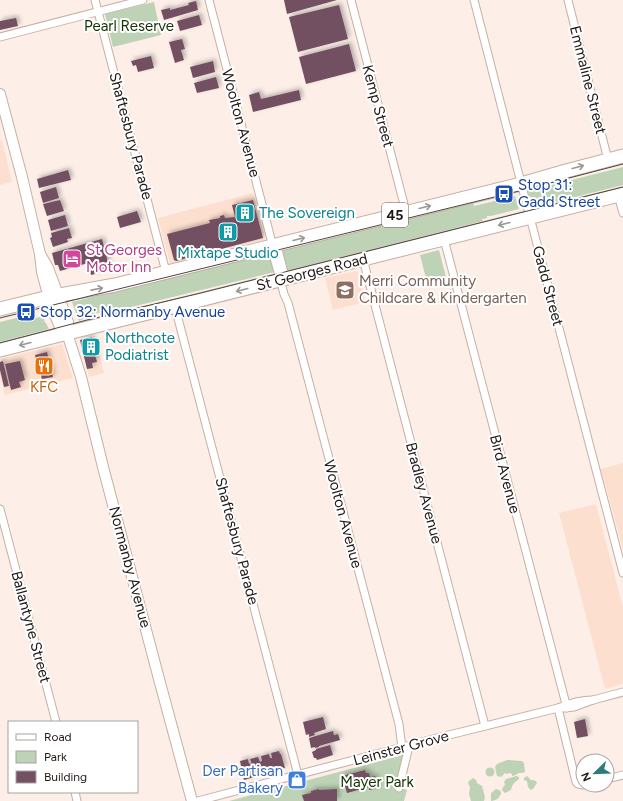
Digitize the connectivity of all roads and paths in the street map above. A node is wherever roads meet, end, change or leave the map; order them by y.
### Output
1 (95, 0) edge
2 (142, 0) edge
3 (209, 0) edge
4 (351, 0) edge
5 (474, 0) edge
6 (568, 0) edge
7 (98, 12) junction
8 (0, 37) edge
9 (0, 94) edge
10 (623, 156) edge
11 (608, 160) junction
12 (521, 184) junction
13 (621, 195) edge
14 (406, 212) junction
15 (623, 213) edge
16 (530, 217) junction
17 (444, 239) junction
18 (274, 245) junction
19 (363, 259) junction
20 (166, 272) junction
21 (283, 279) junction
22 (54, 296) junction
23 (175, 306) junction
24 (0, 309) edge
25 (68, 333) junction
26 (0, 350) edge
27 (0, 508) edge
28 (623, 573) edge
29 (623, 692) edge
30 (566, 706) junction
31 (558, 708) junction
32 (56, 721) edge
33 (485, 726) junction
34 (406, 746) junction
35 (298, 775) junction
36 (575, 778) edge
37 (399, 788) dead end
38 (192, 801) edge
39 (198, 801) edge

1 - 7 street, Shaftesbury Parade
2 - 7 street
3 - 18 street, Woolton Avenue
4 - 14 street, Kemp Street
5 - 12 street, Gadd Street
6 - 11 street, Emmaline Street
7 - 8 street
7 - 20 street, Shaftesbury Parade
9 - 22 main road, Normanby Avenue
10 - 11 highway, 45
12 -> 11 highway, 45
14 -> 12 highway, 45
12 - 16 street, Gadd Street
13 - 15 street
13 - 16 highway, St Georges Road / 45
18 -> 14 highway, 45
16 -> 17 highway, St Georges Road / 45
16 - 28 street, Gadd Street
17 - 19 highway, St Georges Road / 45
17 - 30 street, Bird Avenue
18 - 20 highway, 45
18 - 21 street, Woolton Avenue
19 - 21 highway, St Georges Road / 45
19 - 33 street, Bradley Avenue
22 -> 20 highway, 45
21 -> 23 highway, St Georges Road / 45
21 - 34 street, Woolton Avenue
22 - 24 highway, 45
22 - 25 main road, Normanby Avenue
23 - 25 highway, St Georges Road / 45
23 - 35 street, Shaftesbury Parade
25 -> 26 highway, St Georges Road / 45
25 - 38 main road, Normanby Avenue
27 - 32 street, Ballantyne Street
29 - 30 street, Leinster Grove
30 - 31 street, Leinster Grove
31 - 33 street, Leinster Grove
31 - 36 street
33 - 34 street, Leinster Grove
34 - 35 street, Leinster Grove
34 - 37 street
35 - 39 street, Leinster Grove

